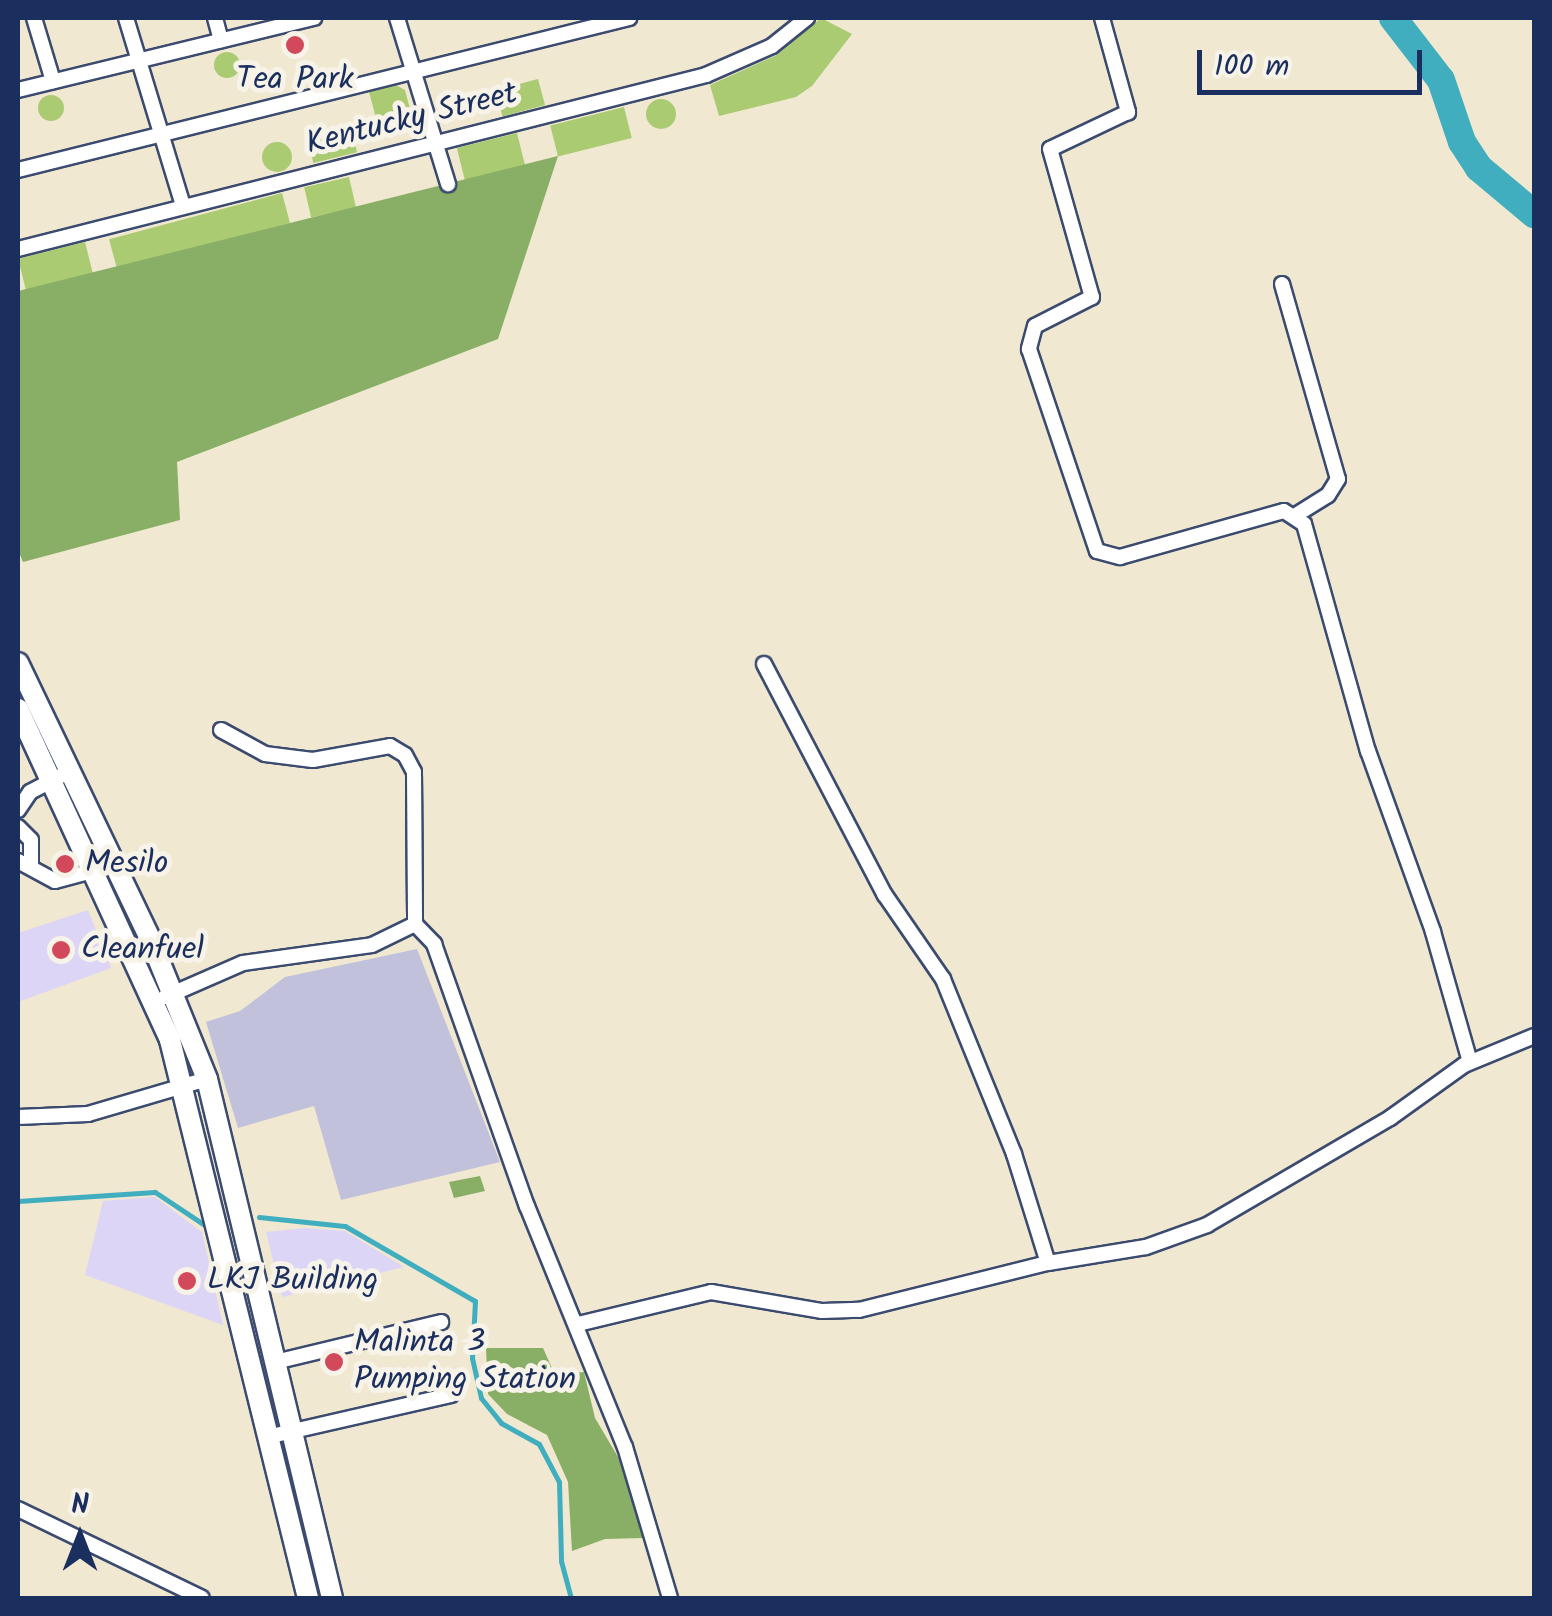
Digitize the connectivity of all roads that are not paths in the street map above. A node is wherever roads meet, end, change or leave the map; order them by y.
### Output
1 (34, 18) edge
2 (126, 18) edge
3 (215, 18) edge
4 (307, 18) edge
5 (397, 18) edge
6 (629, 18) edge
7 (806, 18) edge
8 (1102, 18) edge
9 (222, 40) junction
10 (139, 60) junction
11 (414, 71) junction
12 (53, 82) junction
13 (18, 90) edge
14 (161, 134) junction
15 (435, 143) junction
16 (18, 170) edge
17 (448, 184) dead end
18 (182, 206) junction
19 (18, 249) edge
20 (1282, 284) dead end
21 (1296, 515) junction
22 (18, 663) edge
23 (764, 664) dead end
24 (18, 709) edge
25 (221, 730) dead end
26 (60, 776) junction
27 (18, 810) edge
28 (18, 827) edge
29 (24, 863) edge
30 (115, 865) junction
31 (93, 874) junction
32 (415, 924) junction
33 (174, 994) junction
34 (153, 1002) junction
35 (1533, 1042) edge
36 (1470, 1062) junction
37 (208, 1079) junction
38 (184, 1086) junction
39 (18, 1118) edge
40 (1048, 1263) junction
41 (441, 1322) dead end
42 (578, 1324) junction
43 (275, 1362) junction
44 (451, 1395) dead end
45 (291, 1434) junction
46 (267, 1438) junction
47 (18, 1509) edge
48 (202, 1598) edge
49 (308, 1598) edge
50 (332, 1598) edge
51 (670, 1598) edge

1 - 12 street
2 - 10 street
3 - 9 street
4 - 9 street
5 - 11 street
6 - 11 street
7 - 15 street, Kentucky Street
8 - 21 street
9 - 10 street
10 - 12 street
10 - 14 street
11 - 14 street
11 - 15 street
12 - 13 street
14 - 16 street
14 - 18 street
15 - 17 street
15 - 18 street, Kentucky Street
18 - 19 street, Kentucky Street
20 - 21 street
21 - 36 street
22 - 26 main road
23 - 40 street
24 - 26 main road
25 - 32 street
26 - 27 street
26 - 30 main road
26 - 31 main road
28 - 29 street
29 - 31 street
30 - 31 street
30 - 33 main road
31 - 34 main road
32 - 33 street
32 - 42 street
33 - 34 street
33 - 37 main road
34 - 38 main road
35 - 36 street
36 - 40 street
37 - 38 street
37 - 43 main road
38 - 39 street
38 - 46 main road
40 - 42 street
41 - 43 street
42 - 51 street
43 - 45 main road
44 - 45 street
45 - 46 street
45 - 50 main road
46 - 49 main road
47 - 48 street

